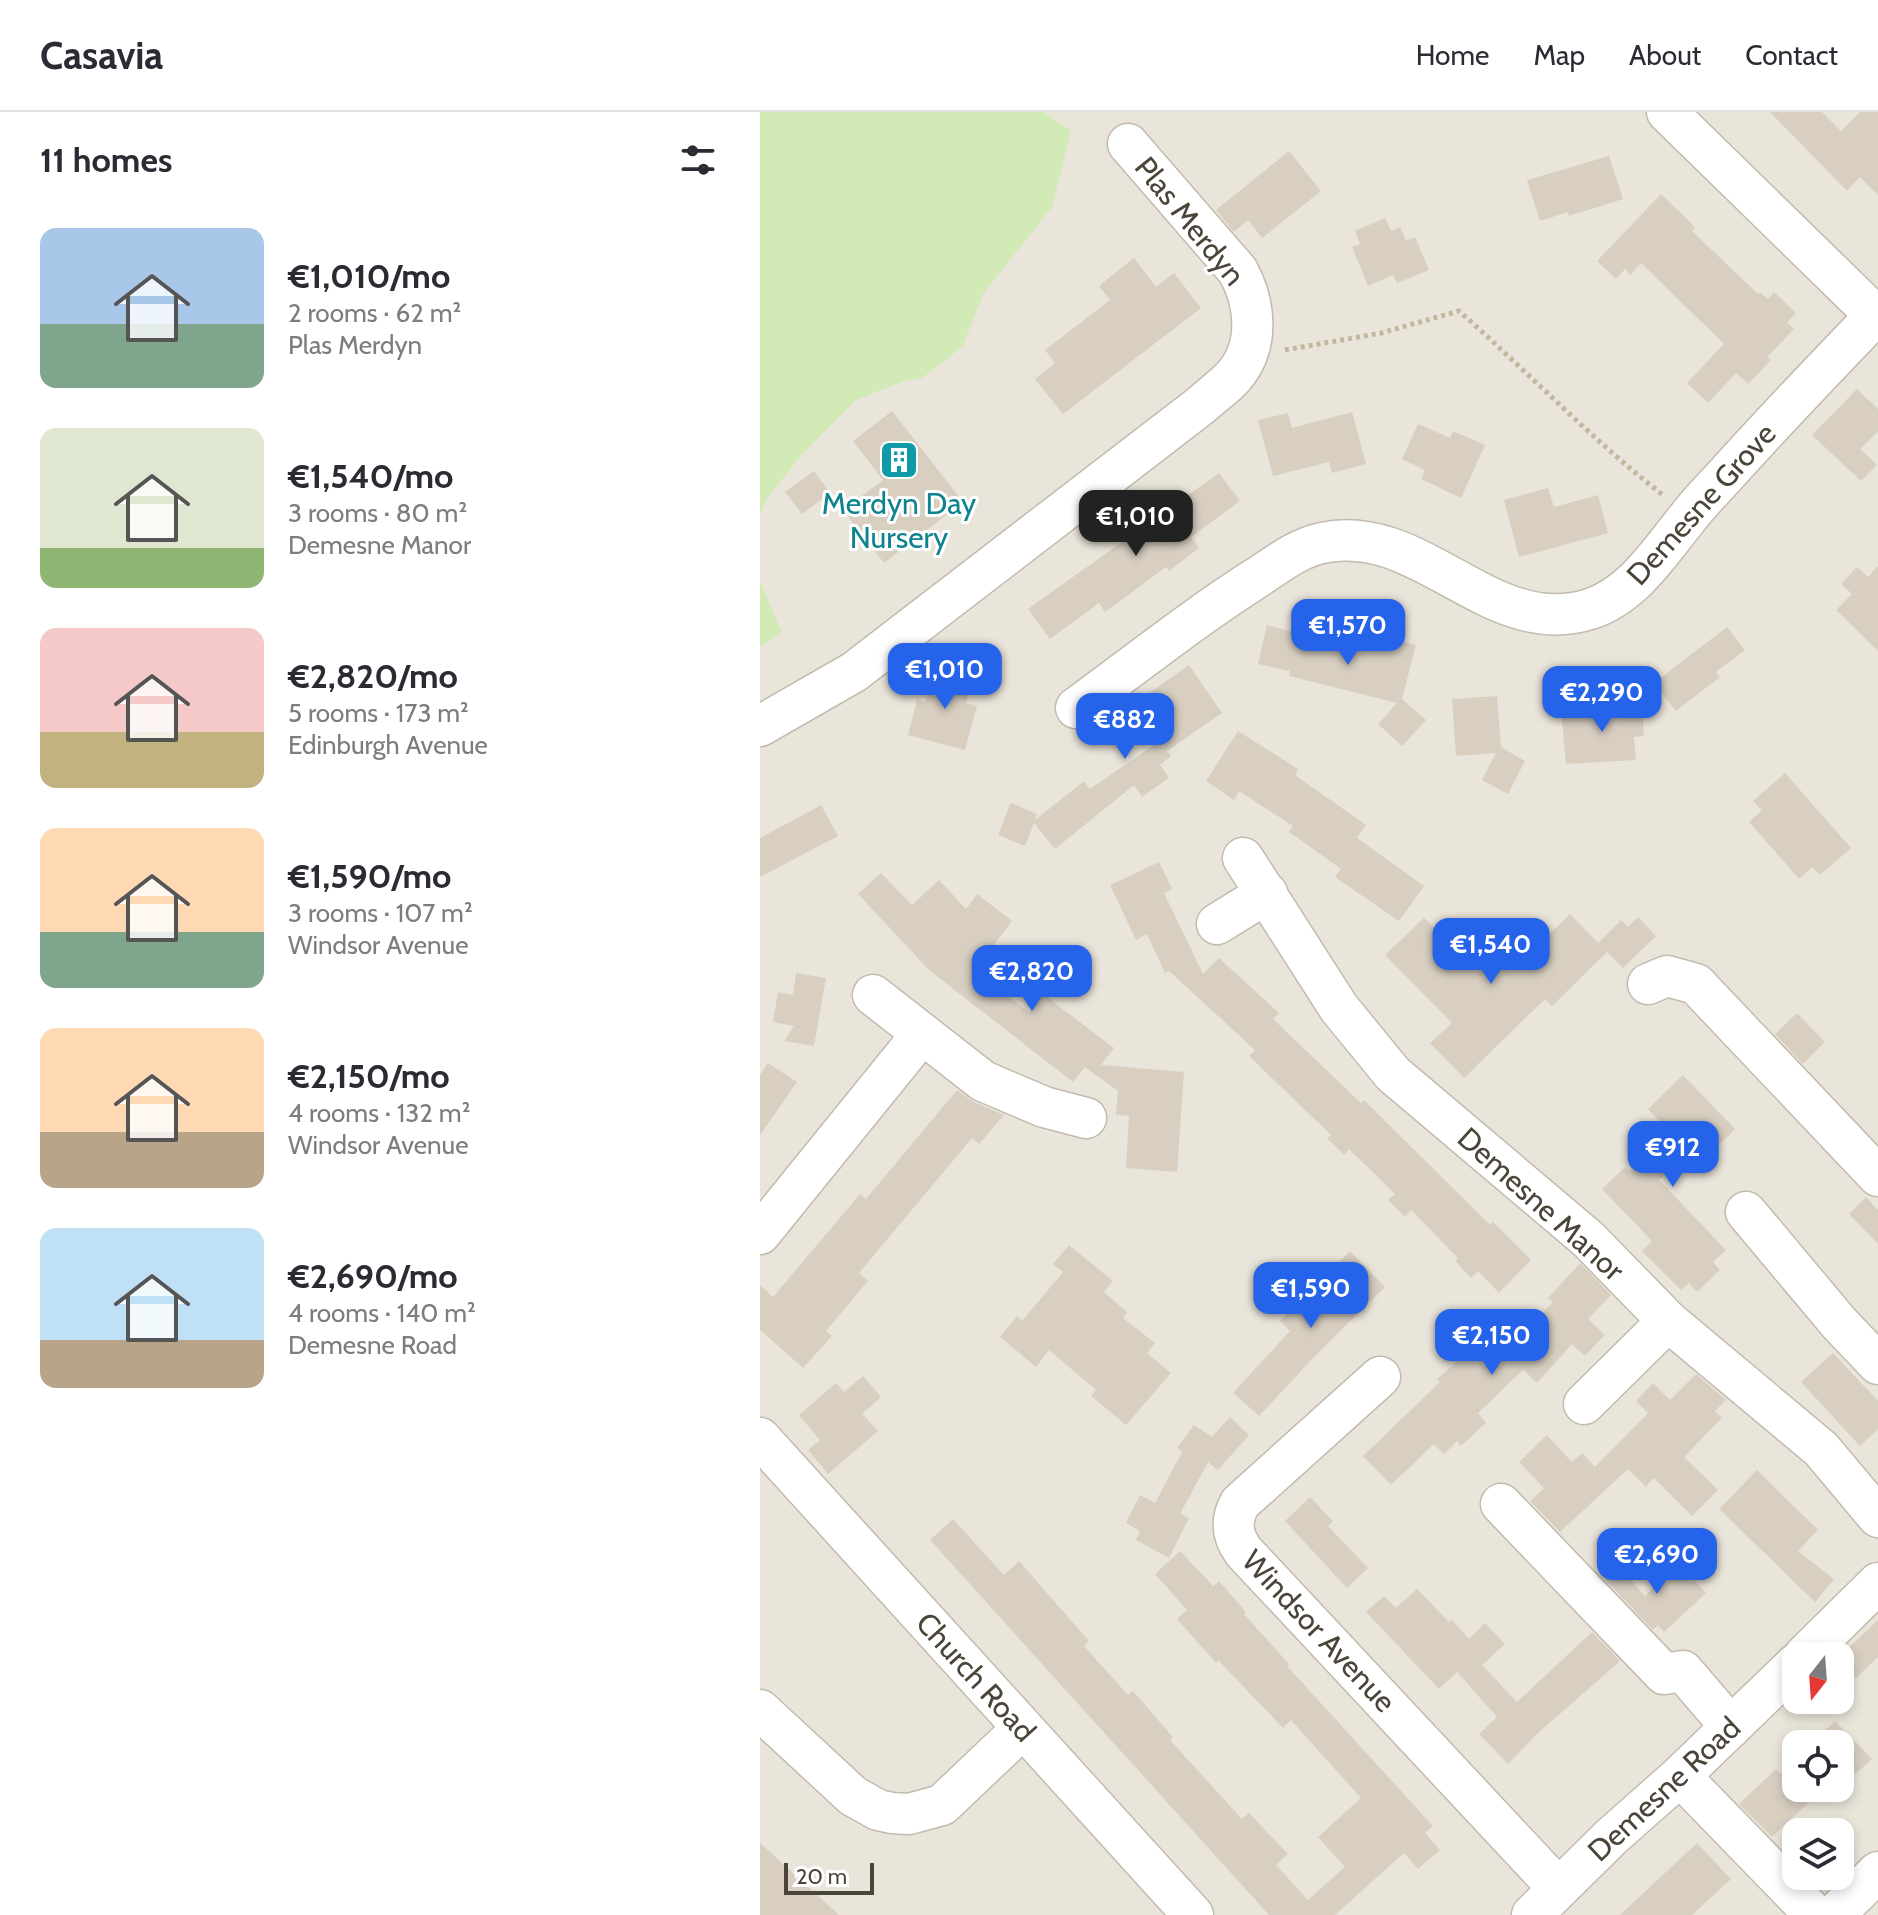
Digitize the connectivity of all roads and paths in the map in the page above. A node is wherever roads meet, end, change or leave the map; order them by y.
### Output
1 (1667, 112) edge
2 (1128, 144) dead end
3 (1877, 317) edge
4 (1278, 352) dead end
5 (1689, 516) junction
6 (1076, 708) dead end
7 (760, 726) edge
8 (1243, 858) dead end
9 (1267, 893) junction
10 (1217, 924) dead end
11 (1648, 984) dead end
12 (873, 995) dead end
13 (922, 1034) junction
14 (1086, 1118) dead end
15 (1878, 1176) edge
16 (1746, 1212) dead end
17 (760, 1234) edge
18 (1668, 1321) junction
19 (1878, 1364) edge
20 (1380, 1377) dead end
21 (1584, 1404) dead end
22 (760, 1438) edge
23 (1501, 1504) dead end
24 (1878, 1517) edge
25 (1878, 1583) edge
26 (1818, 1642) edge
27 (1782, 1678) edge
28 (760, 1710) edge
29 (1731, 1727) junction
30 (1022, 1729) junction
31 (1680, 1776) junction
32 (1878, 1872) edge
33 (1545, 1902) edge
34 (1193, 1915) edge
35 (1815, 1915) edge
36 (1834, 1915) edge

1 - 3 street
2 - 7 street, Plas Merdyn
3 - 5 street, Demesne Grove
4 - 5 path
5 - 6 street, Demesne Grove
8 - 9 street, Demesne Manor
9 - 10 street
9 - 18 street, Demesne Manor
11 - 15 street
12 - 13 street
13 - 14 street
13 - 17 street
16 - 19 street
18 - 21 street
18 - 24 street, Demesne Manor
20 - 33 street, Windsor Avenue
22 - 30 street, Church Road
23 - 29 street
25 - 26 street
27 - 29 street, Demesne Road
28 - 30 street
29 - 31 street, Demesne Road
30 - 34 street, Church Road
31 - 33 street, Demesne Road
31 - 35 street
32 - 36 street

